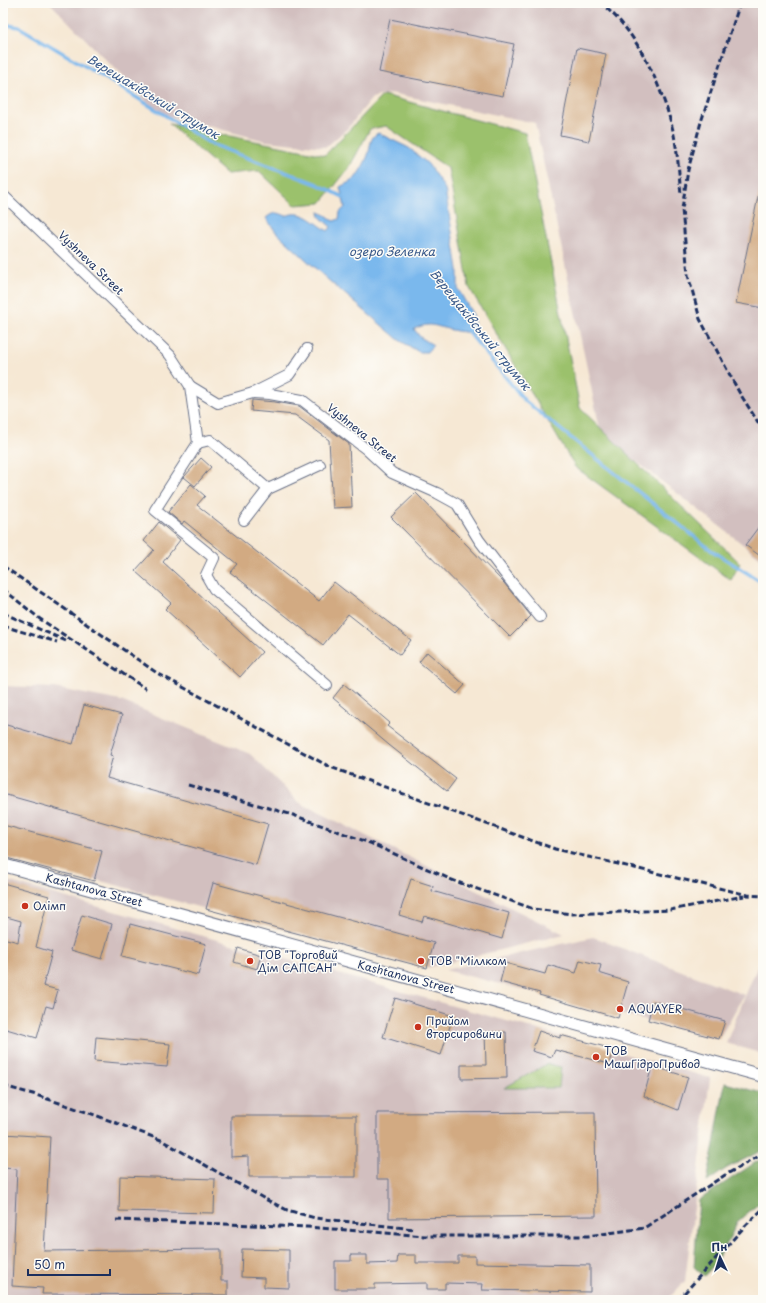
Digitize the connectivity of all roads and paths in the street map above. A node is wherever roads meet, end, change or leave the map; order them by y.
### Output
1 (3, 195) edge
2 (307, 349) dead end
3 (190, 386) junction
4 (253, 393) junction
5 (198, 443) junction
6 (320, 465) dead end
7 (268, 489) junction
8 (244, 520) dead end
9 (540, 617) dead end
10 (327, 686) dead end
11 (3, 865) edge
12 (763, 1076) edge

1 - 3 street, Vyshneva Street
2 - 4 street, Vyshneva Street
3 - 4 street, Vyshneva Street
3 - 5 street, Vyshneva Street
4 - 9 street, Vyshneva Street
5 - 7 street
5 - 10 street
6 - 7 street
7 - 8 street
11 - 12 street, Kashtanova Street

